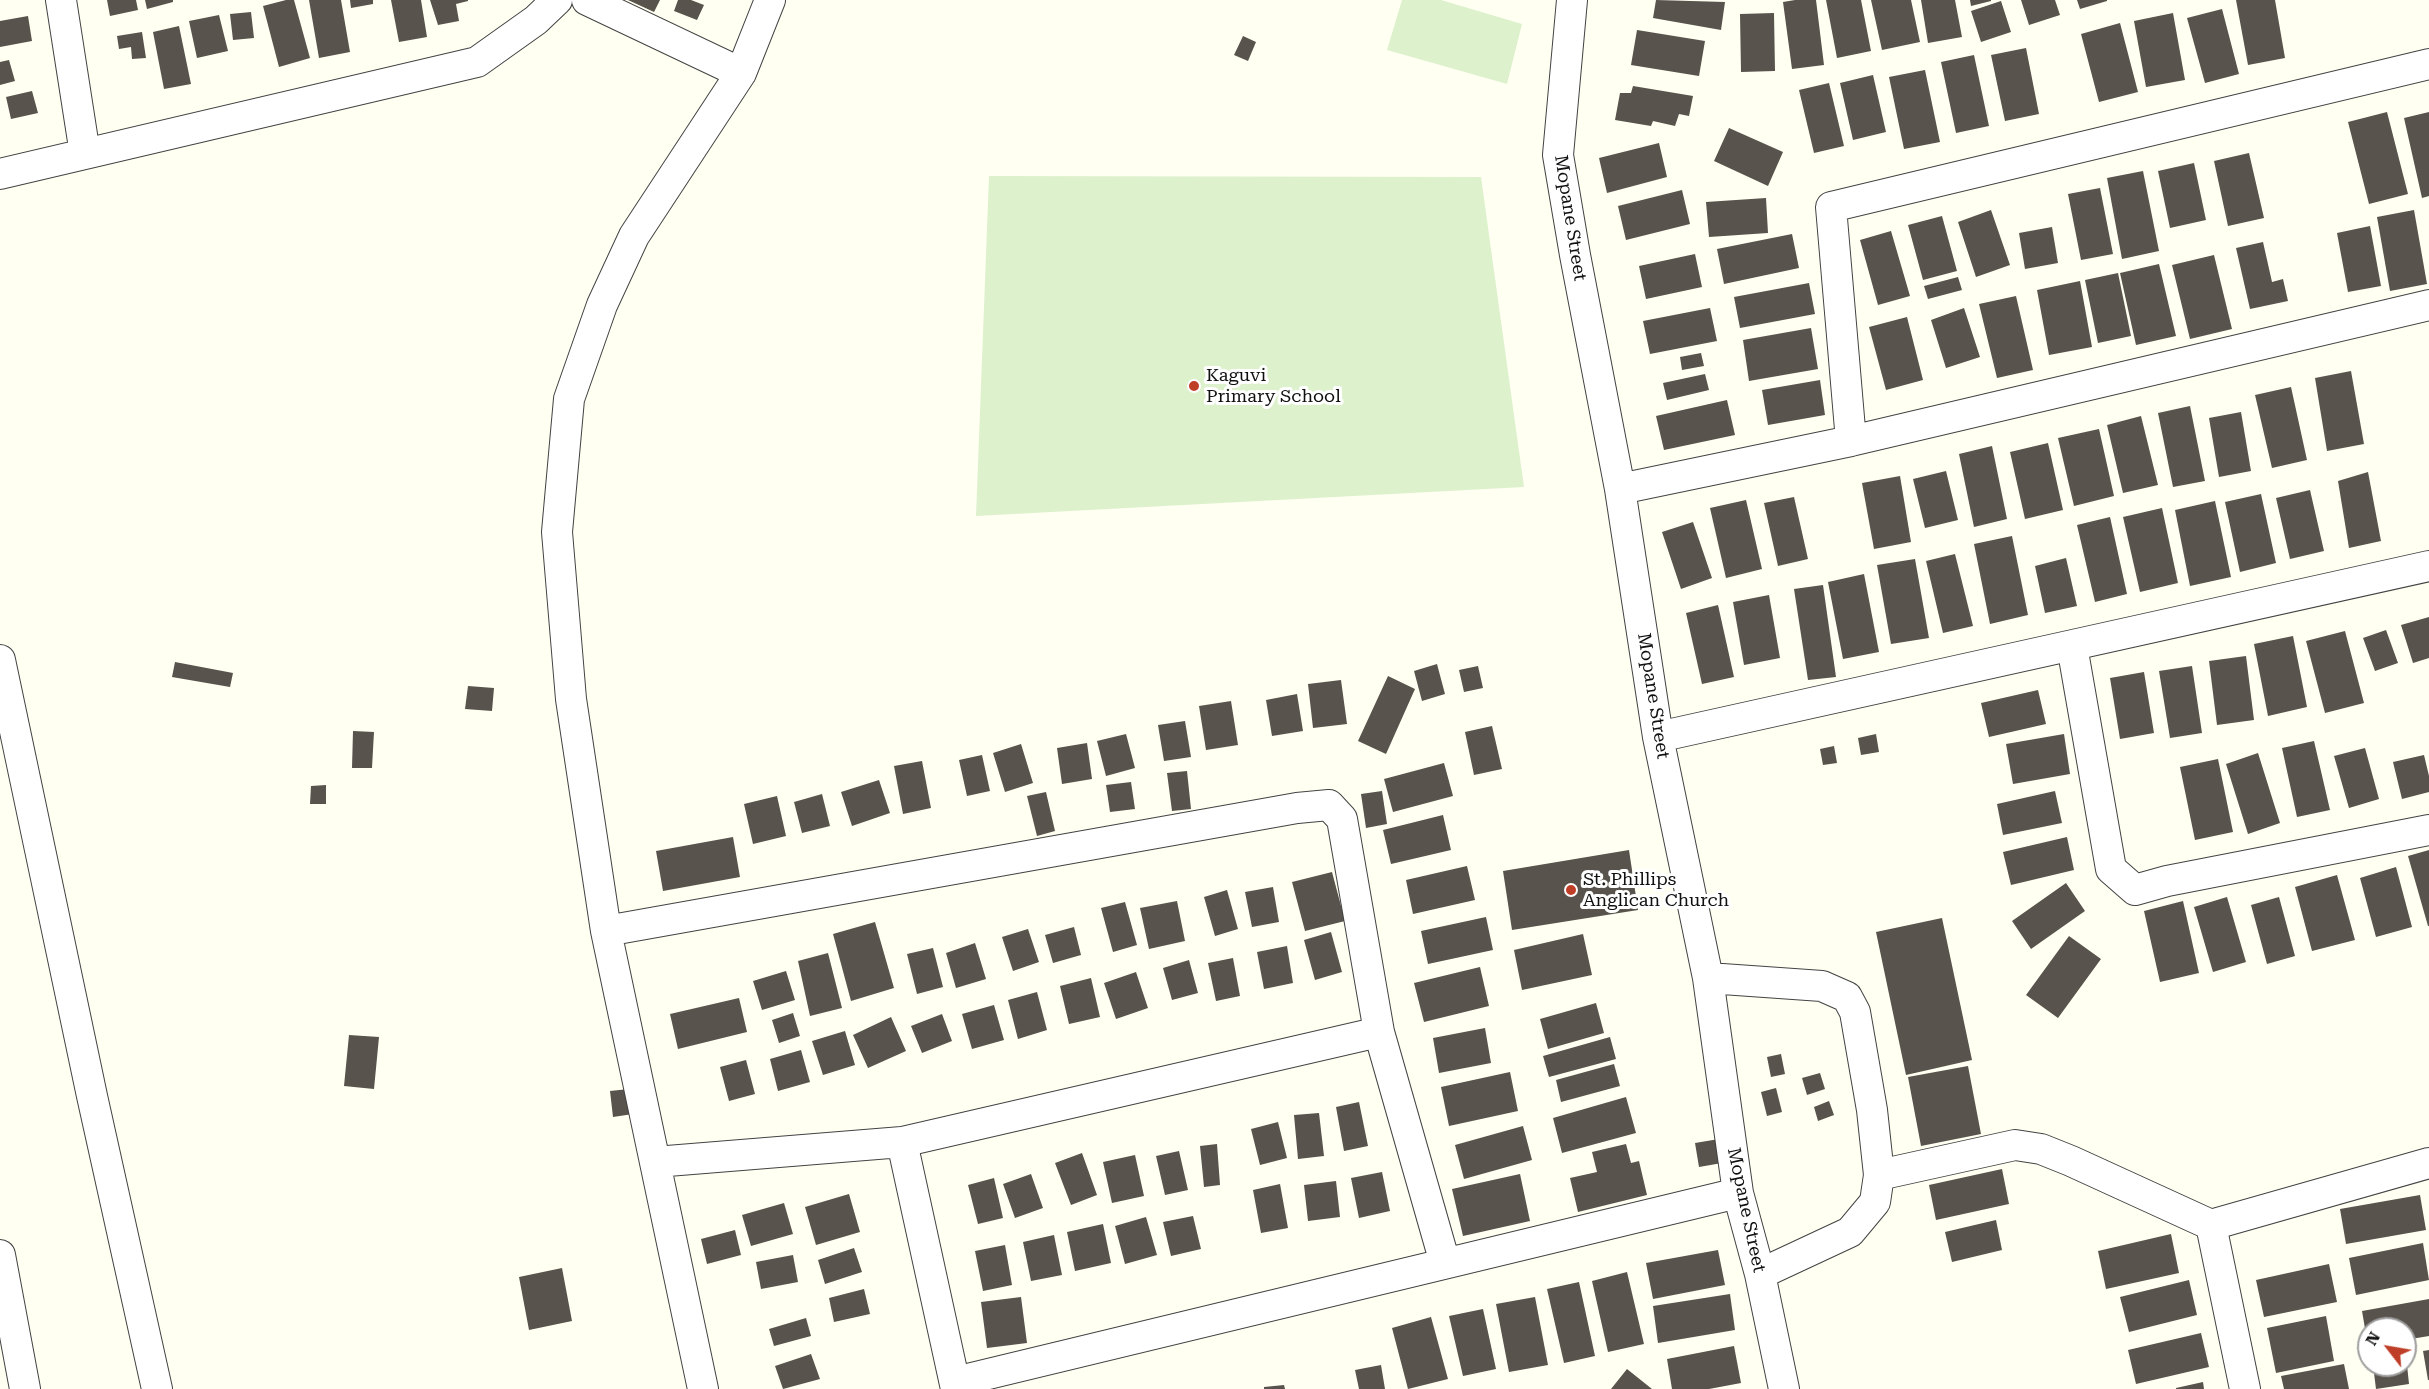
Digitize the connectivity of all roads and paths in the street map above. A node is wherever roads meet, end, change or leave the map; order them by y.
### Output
1 (61, 0) edge
2 (557, 0) edge
3 (587, 0) edge
4 (770, 0) edge
5 (1572, 0) edge
6 (2429, 64) edge
7 (741, 73) junction
8 (85, 154) junction
9 (0, 174) edge
10 (2429, 305) edge
11 (1851, 441) junction
12 (1620, 489) junction
13 (2429, 566) edge
14 (2072, 646) junction
15 (0, 660) edge
16 (1659, 737) junction
17 (2429, 830) edge
18 (606, 931) junction
19 (1708, 978) junction
20 (1379, 1032) junction
21 (902, 1142) junction
22 (655, 1162) junction
23 (2429, 1163) edge
24 (1879, 1175) junction
25 (1738, 1193) junction
26 (2211, 1225) junction
27 (0, 1256) edge
28 (1444, 1263) junction
29 (1760, 1274) junction
30 (955, 1385) edge
31 (25, 1389) edge
32 (157, 1389) edge
33 (703, 1389) edge
34 (1784, 1389) edge
35 (2245, 1389) edge

1 - 8 street
2 - 8 street
3 - 7 street
4 - 7 street
5 - 12 street, Mopane Street
6 - 11 street
7 - 18 street
8 - 9 street
10 - 11 street
11 - 12 street
12 - 16 street, Mopane Street
13 - 14 street
14 - 16 street
14 - 17 street
15 - 32 street
16 - 19 street, Mopane Street
18 - 20 street
18 - 22 street
19 - 24 street
19 - 25 street, Mopane Street
20 - 21 street
20 - 28 street
21 - 22 street
21 - 30 street
22 - 33 street
23 - 26 street
24 - 26 street
24 - 29 street
25 - 28 street
25 - 29 street, Mopane Street
26 - 35 street
27 - 31 street
28 - 30 street
29 - 34 street, Mopane Street

